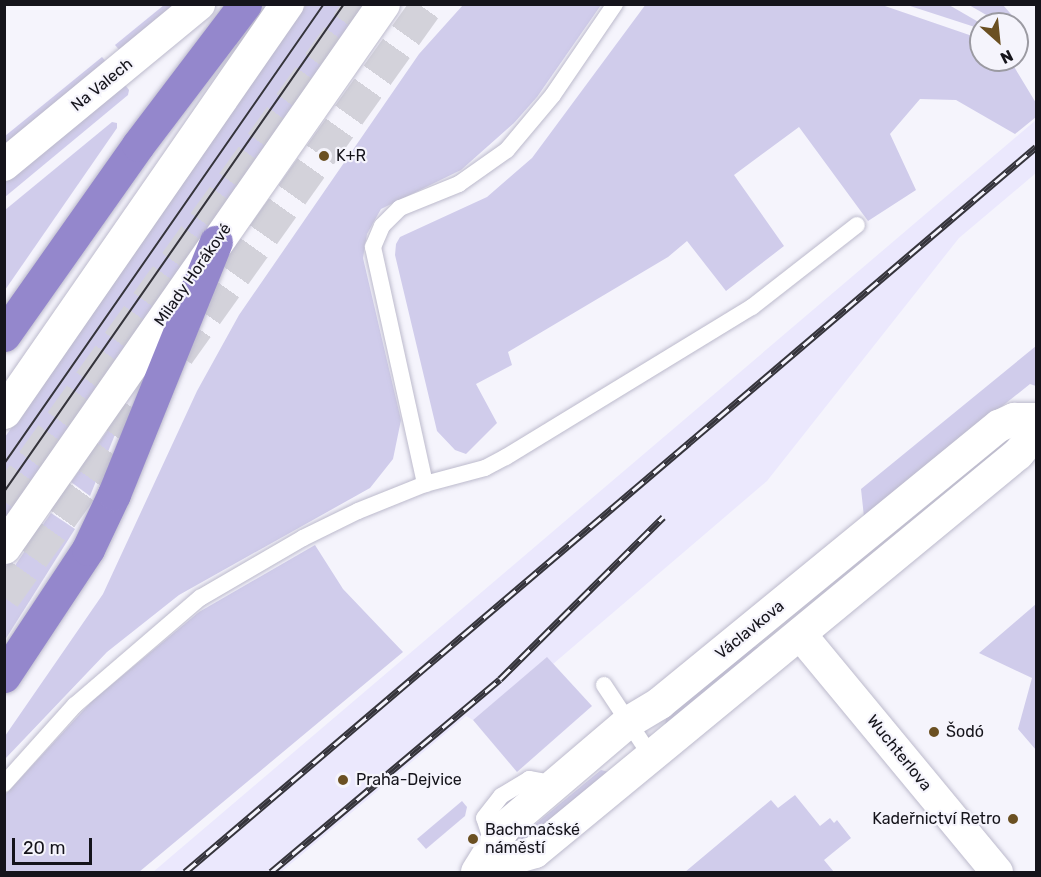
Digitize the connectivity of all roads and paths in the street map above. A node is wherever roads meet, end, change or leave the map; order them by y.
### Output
1 (200, 4) edge
2 (244, 4) edge
3 (287, 4) edge
4 (383, 4) edge
5 (615, 4) edge
6 (4, 165) edge
7 (857, 225) dead end
8 (216, 242) junction
9 (4, 335) edge
10 (4, 412) edge
11 (1036, 419) edge
12 (1036, 433) edge
13 (425, 484) junction
14 (4, 547) edge
15 (800, 634) junction
16 (4, 676) edge
17 (604, 685) dead end
18 (627, 723) junction
19 (651, 756) junction
20 (4, 784) edge
21 (485, 863) edge
22 (997, 873) edge

1 - 6 street, Na Valech
2 - 9 highway
3 - 10 main road
4 - 8 main road, Milady Horákové
5 - 13 lane
7 - 13 lane
8 - 14 main road, Milady Horákové
8 - 16 highway
11 - 18 street, Václavkova
12 - 15 street, Václavkova
13 - 20 lane
15 - 19 street, Václavkova
15 - 22 street, Wuchterlova
17 - 18 lane
18 - 19 lane
18 - 21 street, Václavkova
19 - 21 street, Václavkova

